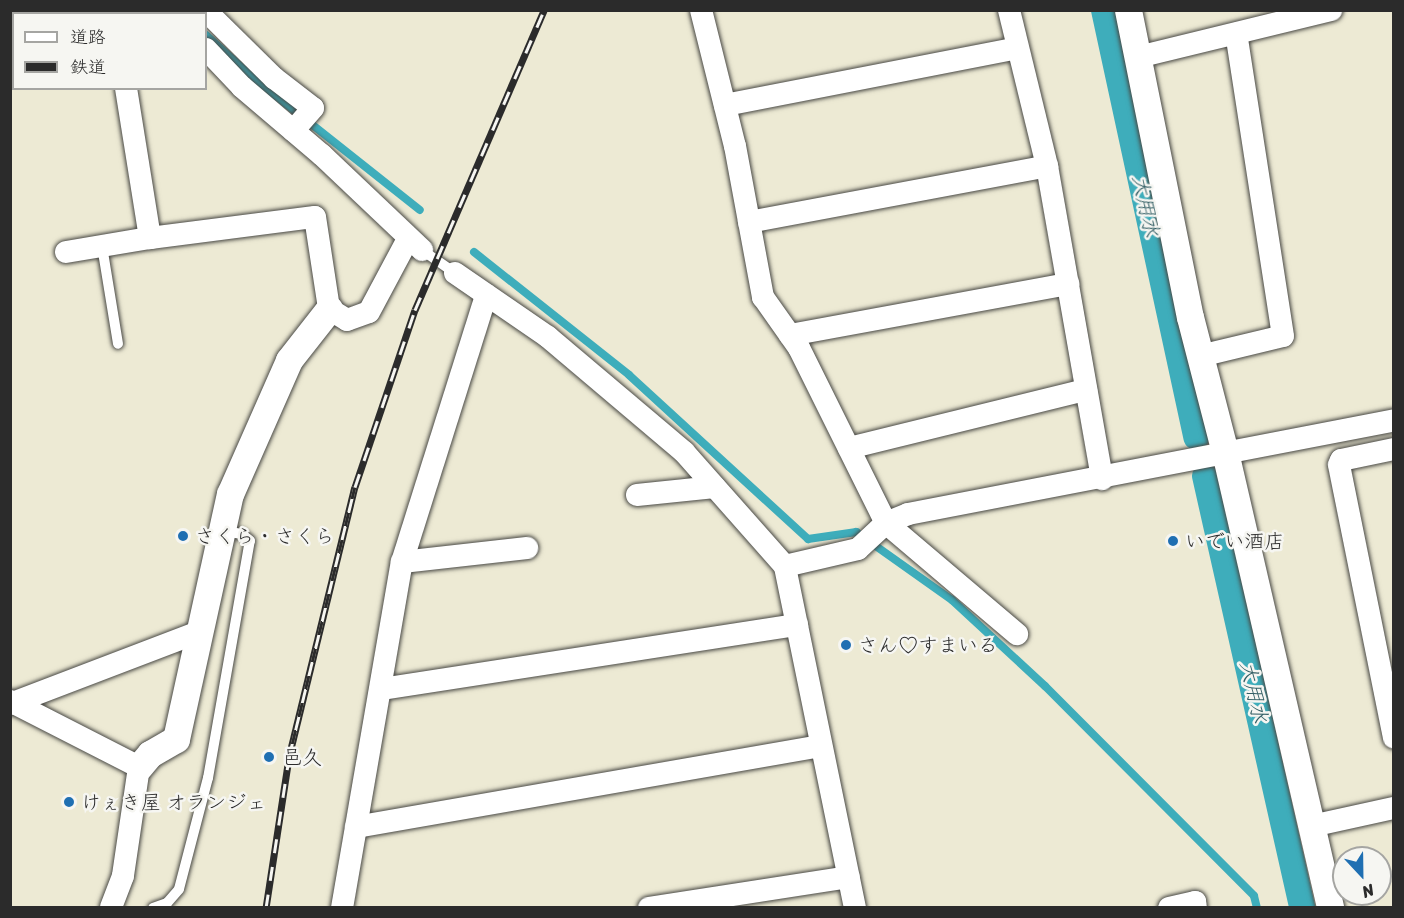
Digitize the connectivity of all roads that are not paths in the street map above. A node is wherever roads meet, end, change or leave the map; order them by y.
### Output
1 (205, 10) edge
2 (701, 10) edge
3 (1009, 10) edge
4 (1128, 10) edge
5 (1330, 10) edge
6 (1236, 34) junction
7 (1018, 48) junction
8 (207, 50) edge
9 (1138, 57) junction
10 (126, 90) edge
11 (725, 105) junction
12 (299, 124) junction
13 (1047, 166) junction
14 (749, 222) junction
15 (150, 238) junction
16 (415, 245) junction
17 (102, 246) junction
18 (66, 252) dead end
19 (455, 273) joint
20 (1068, 284) junction
21 (486, 295) junction
22 (329, 309) junction
23 (790, 335) junction
24 (118, 344) dead end
25 (1200, 356) junction
26 (1086, 390) junction
27 (1394, 420) edge
28 (849, 448) junction
29 (1394, 449) edge
30 (1225, 452) junction
31 (1102, 479) junction
32 (715, 487) junction
33 (637, 495) dead end
34 (886, 523) junction
35 (223, 531) junction
36 (527, 548) dead end
37 (402, 562) junction
38 (785, 566) junction
39 (797, 625) junction
40 (201, 631) junction
41 (1017, 634) dead end
42 (382, 689) junction
43 (12, 703) edge
44 (1394, 738) edge
45 (819, 746) junction
46 (138, 767) junction
47 (1394, 808) edge
48 (1312, 826) junction
49 (357, 827) junction
50 (849, 877) junction
51 (111, 908) edge
52 (153, 908) edge
53 (342, 908) edge
54 (649, 908) edge
55 (855, 908) edge
56 (1169, 908) edge
57 (1196, 908) edge
58 (1330, 908) edge

1 - 12 street
2 - 11 street
3 - 7 street
4 - 9 street
5 - 6 street
6 - 9 street
6 - 25 street
7 - 11 street
7 - 13 street
8 - 12 street
9 - 25 street
10 - 15 street
11 - 14 street
12 - 16 street
13 - 14 street
13 - 20 street
14 - 23 street
15 - 17 street
15 - 22 street
16 - 19 lane
16 - 22 street
17 - 18 street
17 - 24 lane
19 - 21 street
20 - 23 street
20 - 26 street
21 - 32 street
21 - 37 street
22 - 35 street
23 - 28 street
25 - 30 street
26 - 28 street
26 - 31 street
27 - 30 street
28 - 34 street
29 - 44 street
30 - 31 street
30 - 48 street
31 - 34 street
32 - 33 street
32 - 38 street
34 - 38 street
34 - 41 street
35 - 40 street
35 - 52 lane
36 - 37 street
37 - 42 street
38 - 39 street
39 - 42 street
39 - 45 street
40 - 43 street
40 - 46 street
42 - 49 street
43 - 46 street
45 - 49 street
45 - 50 street
46 - 51 street
47 - 48 street
48 - 58 street
49 - 53 street
50 - 54 street
50 - 55 street
56 - 57 street

